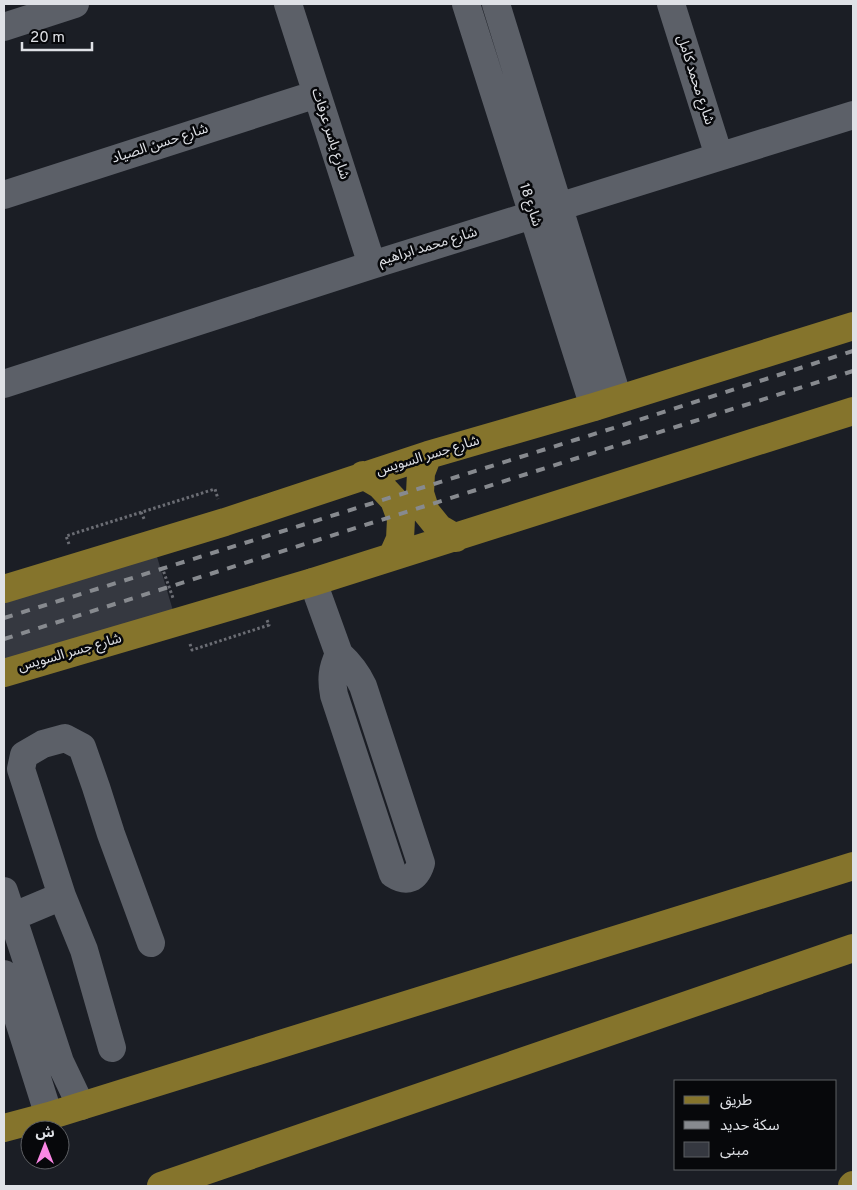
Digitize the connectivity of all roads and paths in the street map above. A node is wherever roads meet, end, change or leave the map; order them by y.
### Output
1 (75, 4) edge
2 (288, 4) edge
3 (466, 4) edge
4 (496, 4) edge
5 (671, 4) edge
6 (9, 18) edge
7 (317, 94) junction
8 (853, 114) edge
9 (719, 156) junction
10 (4, 195) edge
11 (546, 211) junction
12 (372, 265) junction
13 (853, 326) edge
14 (4, 384) edge
15 (606, 403) junction
16 (853, 411) edge
17 (428, 455) junction
18 (362, 475) junction
19 (215, 489) dead end
20 (142, 512) junction
21 (145, 521) dead end
22 (66, 536) dead end
23 (456, 538) junction
24 (392, 557) junction
25 (158, 558) dead end
26 (314, 582) junction
27 (4, 589) edge
28 (175, 604) dead end
29 (269, 625) dead end
30 (189, 640) dead end
31 (339, 654) junction
32 (4, 673) edge
33 (14, 787) edge
34 (853, 866) edge
35 (4, 891) edge
36 (62, 896) junction
37 (12, 917) junction
38 (150, 943) dead end
39 (853, 948) edge
40 (4, 974) edge
41 (112, 1048) dead end
42 (81, 1106) junction
43 (50, 1116) junction
44 (4, 1128) edge
45 (161, 1186) edge

1 - 6 street
2 - 7 street, شارع ياسر عرفات
3 - 11 street, شارع 18
4 - 11 street, شارع 18
5 - 9 street, شارع محمد كامل
7 - 10 street, شارع حسن الصياد
7 - 12 street, شارع ياسر عرفات
8 - 9 street, شارع محمد ابراهيم
9 - 11 street, شارع محمد ابراهيم
11 - 12 street, شارع محمد ابراهيم
11 - 15 street, شارع 18
12 - 14 street, شارع محمد ابراهيم
13 - 15 main road, شارع جسر السويس
15 - 17 main road, شارع جسر السويس
16 - 23 main road, شارع جسر السويس
17 - 18 main road, شارع جسر السويس
17 - 23 main road
18 - 24 main road
18 - 27 main road, شارع جسر السويس
19 - 20 path
20 - 21 path
20 - 22 path
23 - 24 main road, شارع جسر السويس
24 - 26 main road, شارع جسر السويس
25 - 28 path
26 - 31 street
26 - 32 main road, شارع جسر السويس
29 - 30 path
31 - 31 street
33 - 36 street
33 - 38 street
34 - 42 main road
35 - 37 street
36 - 37 street
36 - 41 street
37 - 42 street
39 - 45 main road
40 - 43 street
42 - 43 main road
43 - 44 main road

